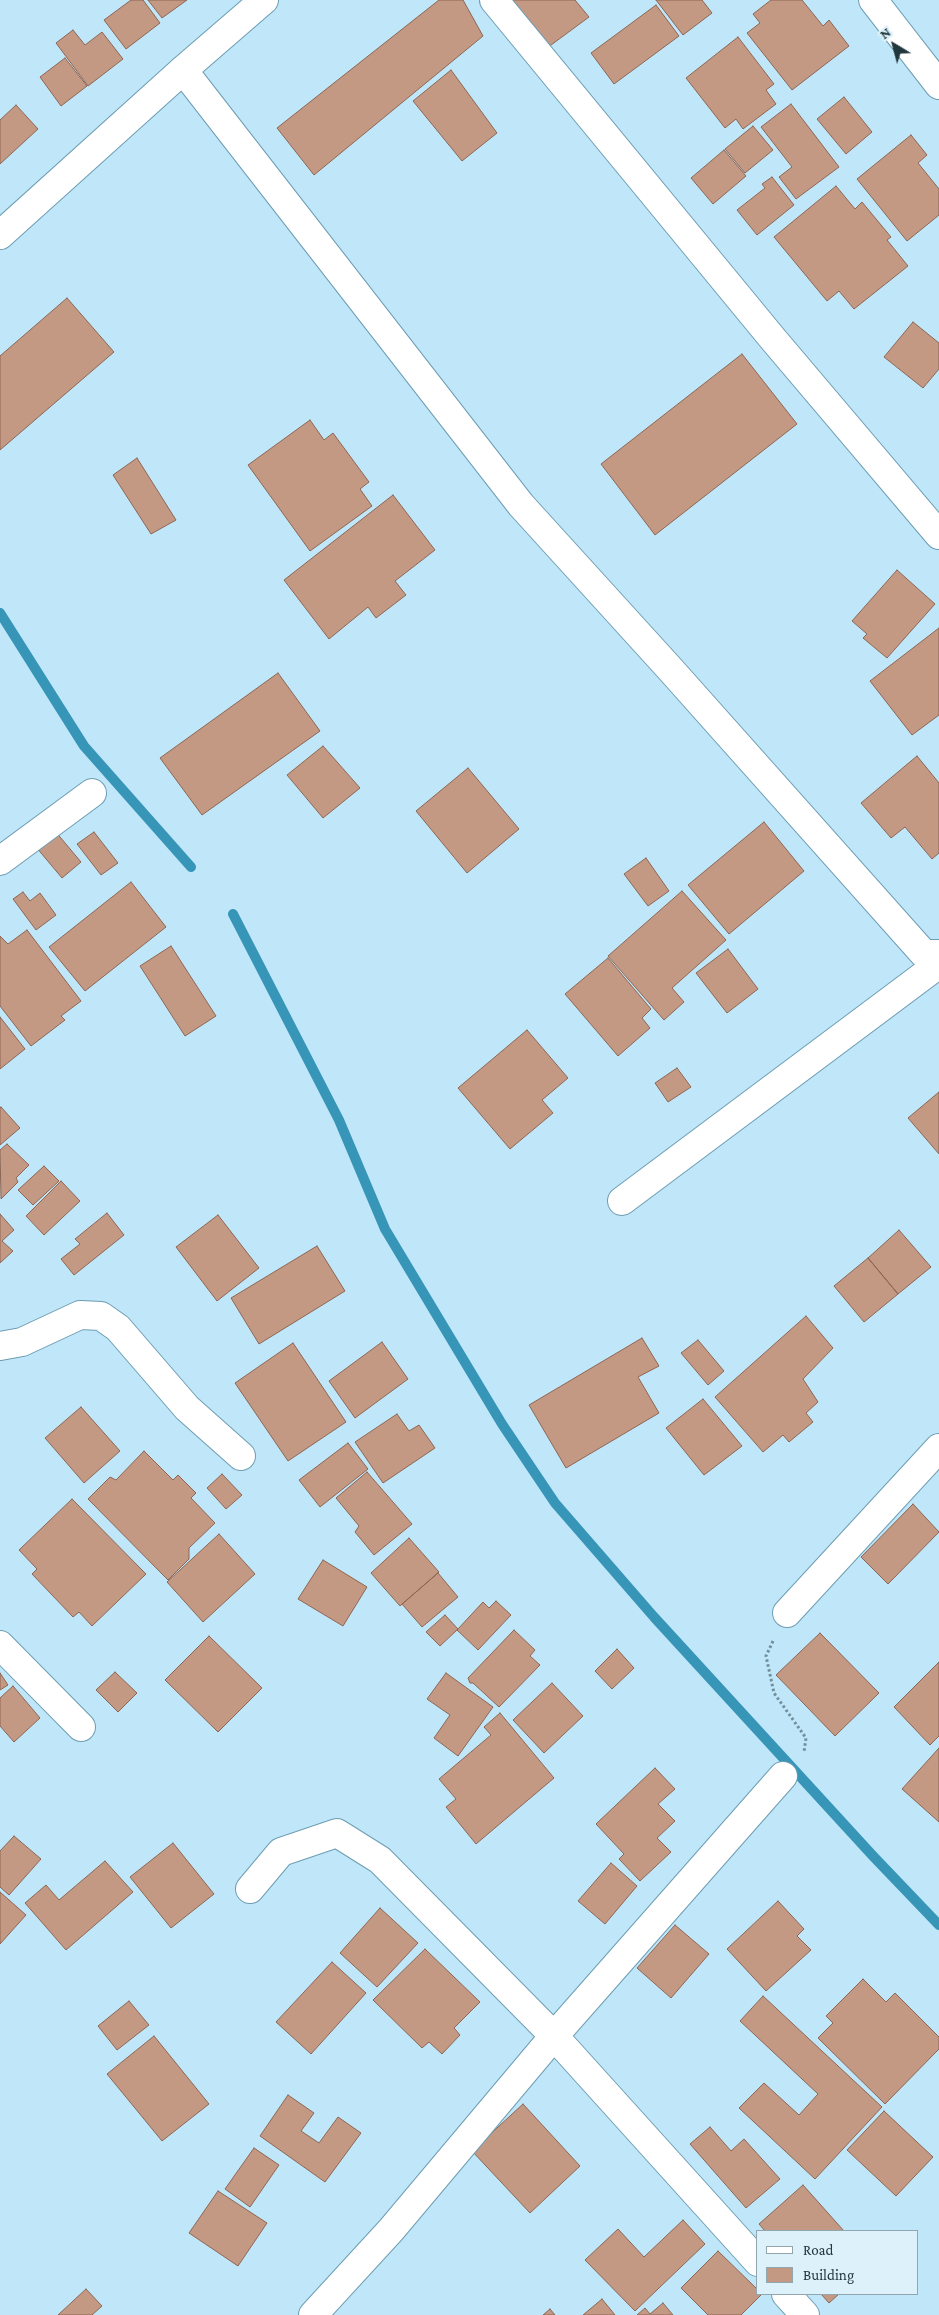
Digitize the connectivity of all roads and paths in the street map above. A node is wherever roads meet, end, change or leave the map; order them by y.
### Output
1 (264, 0) edge
2 (494, 0) edge
3 (874, 0) edge
4 (183, 70) junction
5 (939, 85) edge
6 (0, 235) edge
7 (939, 534) edge
8 (92, 793) dead end
9 (0, 861) edge
10 (939, 954) edge
11 (939, 964) edge
12 (622, 1201) dead end
13 (0, 1346) edge
14 (939, 1448) edge
15 (241, 1456) dead end
16 (787, 1613) joint
17 (0, 1645) edge
18 (81, 1727) dead end
19 (804, 1752) dead end
20 (783, 1776) dead end
21 (250, 1889) dead end
22 (554, 2036) junction
23 (756, 2260) edge
24 (787, 2295) edge
25 (313, 2315) edge
26 (805, 2315) edge

1 - 4 street
2 - 7 street
3 - 5 street
4 - 6 street
4 - 10 street
8 - 9 street
11 - 12 street
13 - 15 street
14 - 16 street
16 - 19 path
17 - 18 street
20 - 22 street
21 - 22 street
22 - 23 street
22 - 25 street
24 - 26 street

